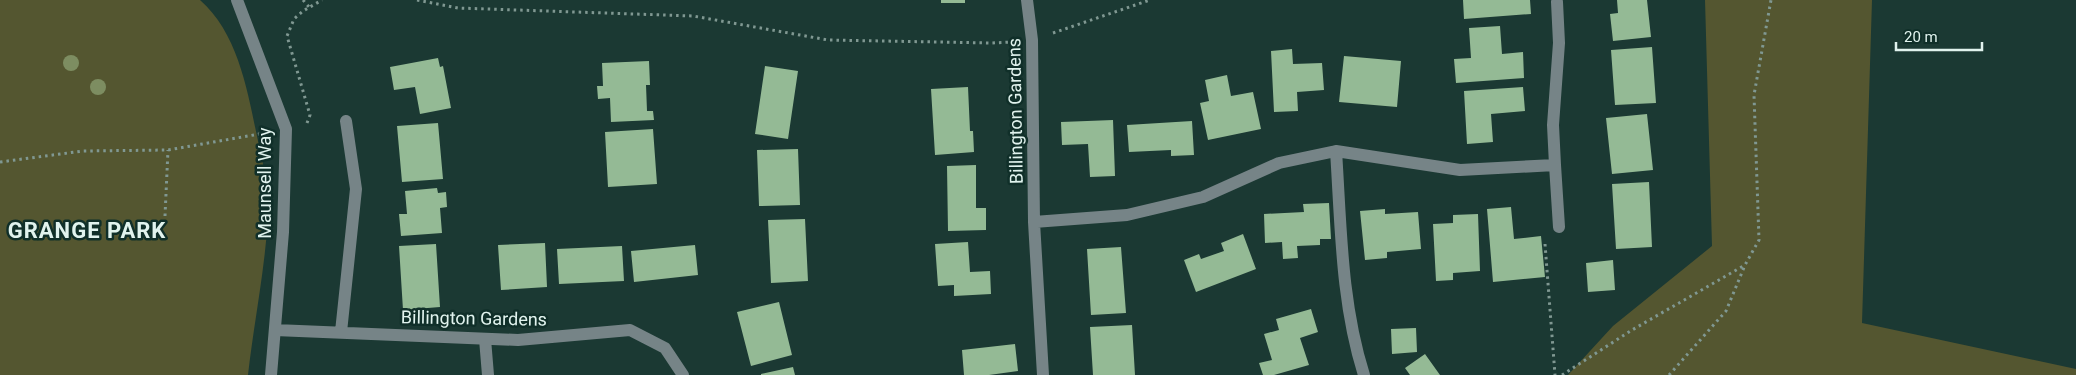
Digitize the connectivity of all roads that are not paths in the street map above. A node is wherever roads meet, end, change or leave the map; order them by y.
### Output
1 (237, 0) edge
2 (1027, 0) edge
3 (1557, 2) dead end
4 (346, 121) dead end
5 (1336, 151) junction
6 (1555, 165) junction
7 (1034, 222) junction
8 (1560, 227) road end
9 (275, 330) junction
10 (341, 332) junction
11 (485, 339) junction
12 (271, 375) edge
13 (488, 375) edge
14 (684, 375) edge
15 (1043, 375) edge
16 (1364, 375) edge

1 - 9 street, Maunsell Way
2 - 7 street, Billington Gardens
3 - 6 street
4 - 10 street
5 - 6 street
5 - 7 street
5 - 16 street
6 - 8 street
7 - 15 street, Billington Gardens
9 - 10 street, Billington Gardens
9 - 12 street, Maunsell Way
10 - 11 street, Billington Gardens
11 - 13 street
11 - 14 street, Billington Gardens

